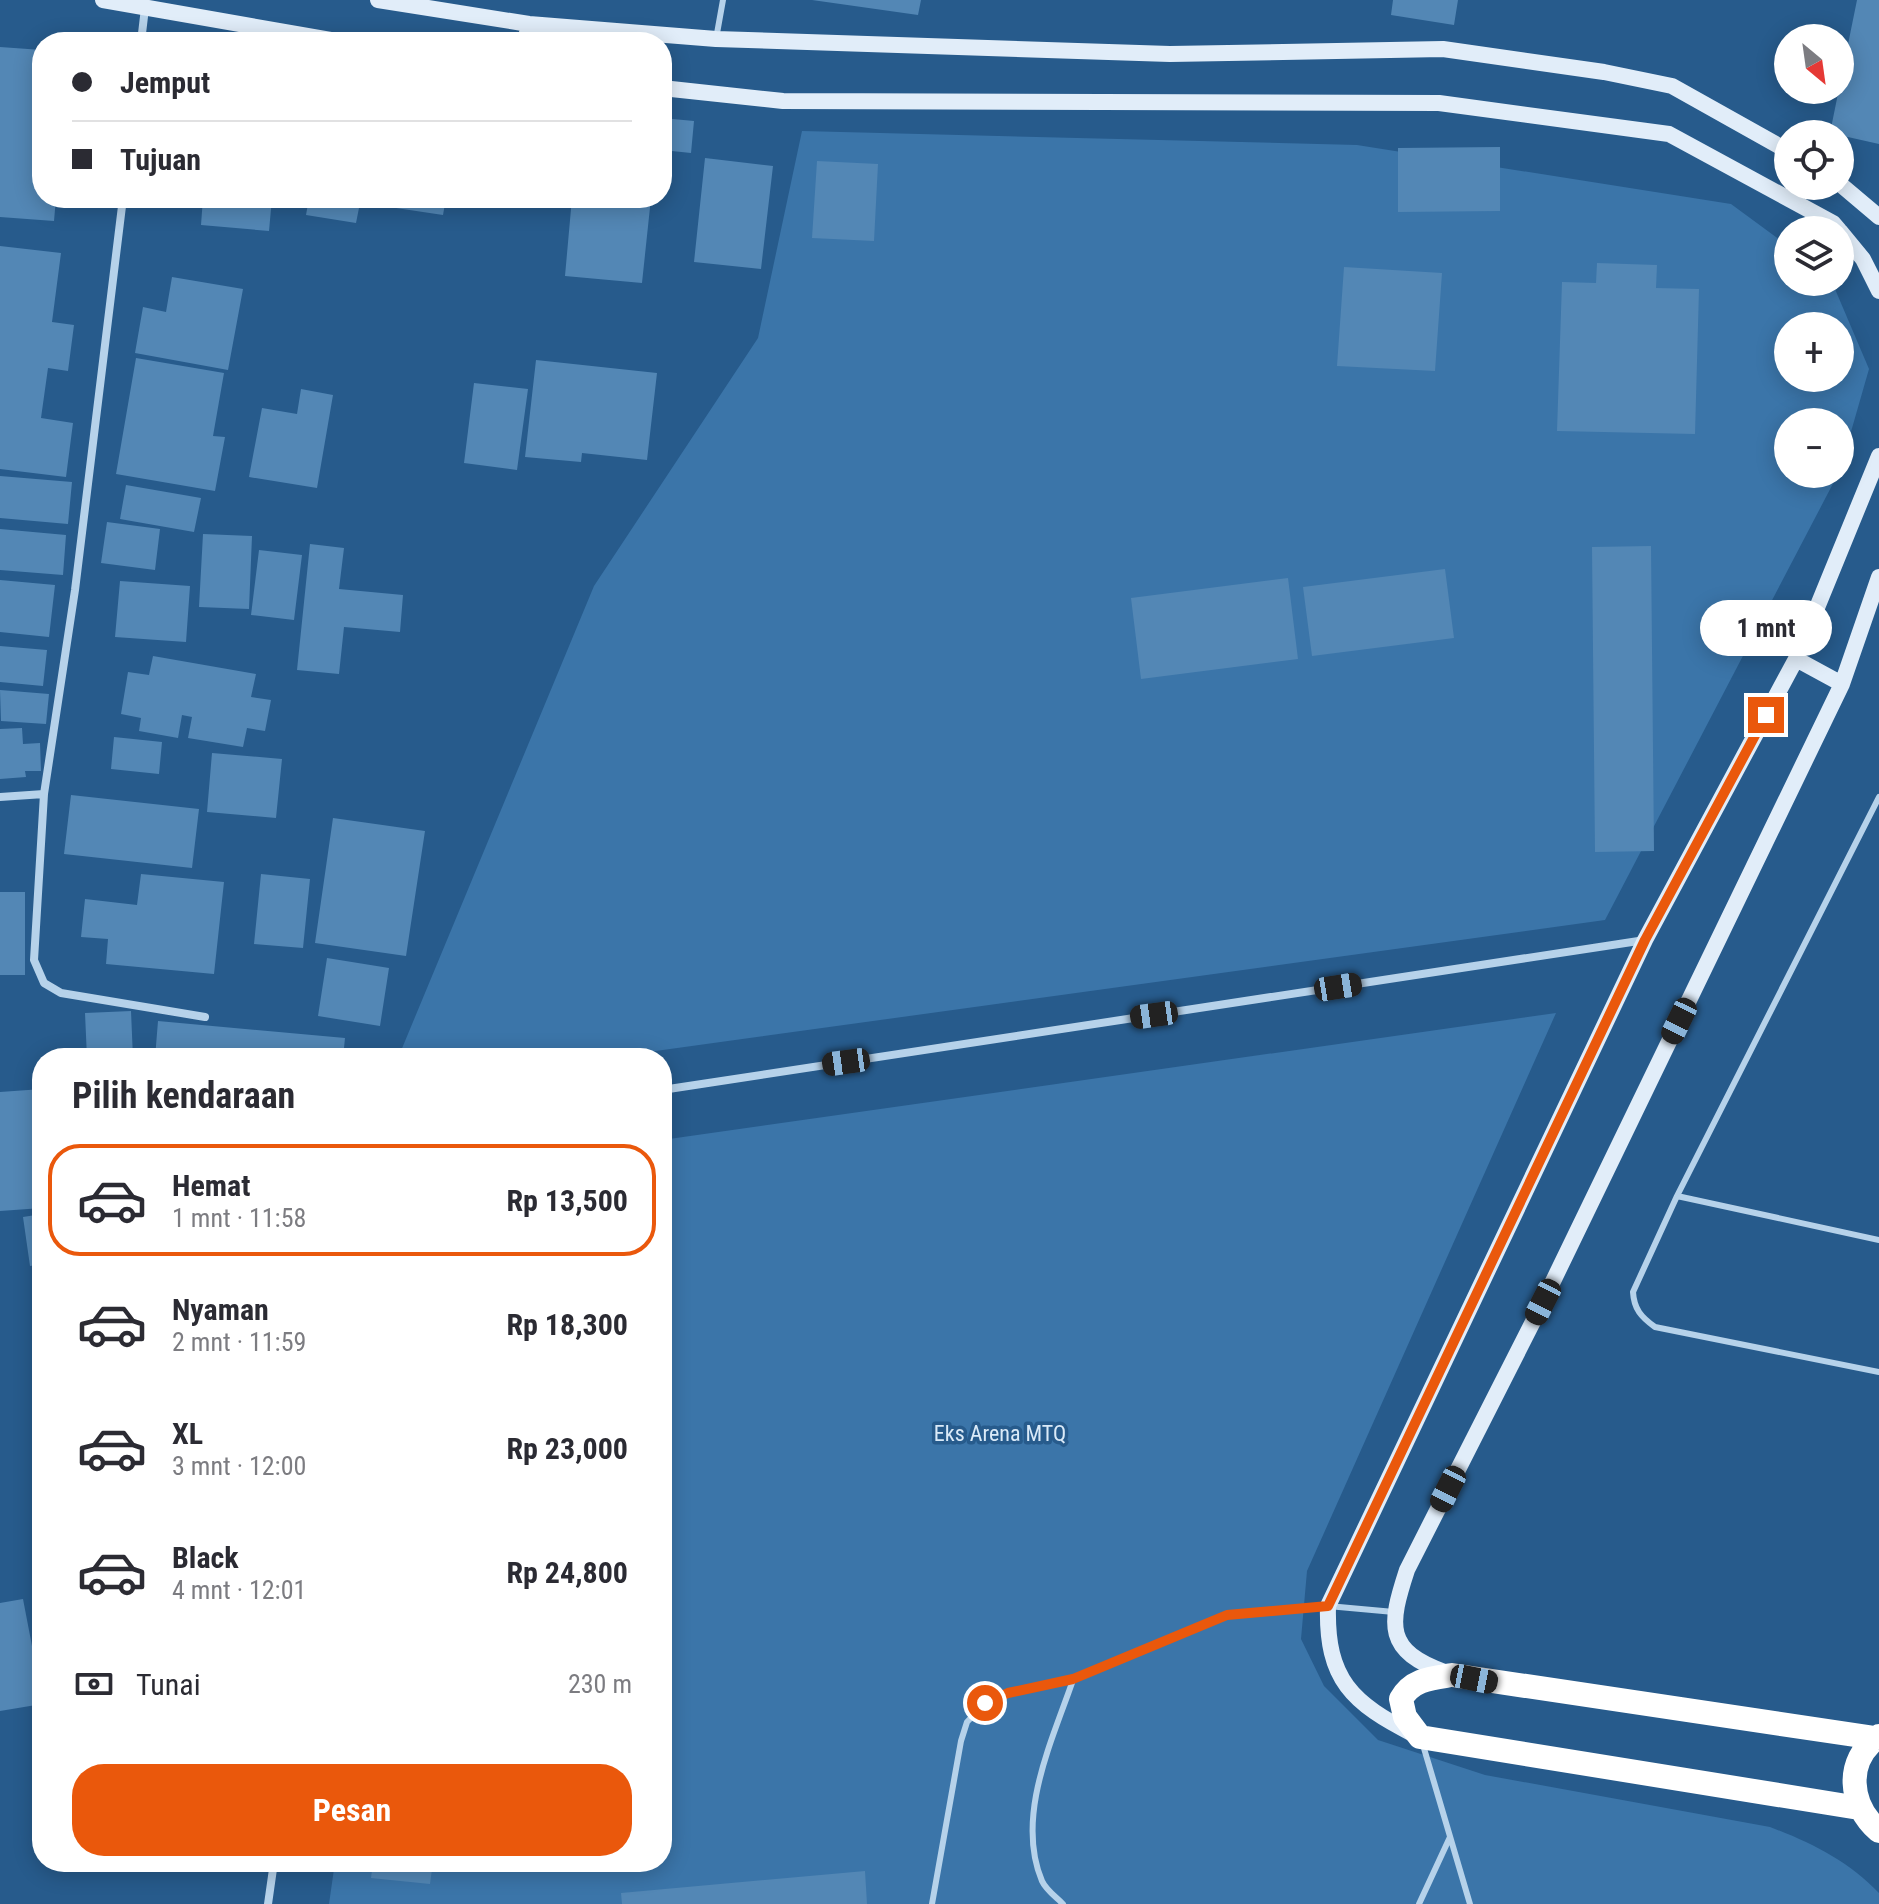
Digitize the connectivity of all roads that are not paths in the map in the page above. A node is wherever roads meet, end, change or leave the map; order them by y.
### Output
1 (103, 0) edge
2 (378, 0) edge
3 (723, 0) edge
4 (145, 8) junction
5 (529, 24) junction
6 (142, 32) edge
7 (284, 32) edge
8 (527, 32) edge
9 (629, 32) edge
10 (672, 35) edge
11 (716, 39) junction
12 (672, 89) edge
13 (1774, 143) edge
14 (1854, 196) edge
15 (122, 208) edge
16 (1820, 216) edge
17 (1879, 217) edge
18 (1854, 248) edge
19 (1879, 291) edge
20 (1879, 456) edge
21 (1879, 577) edge
22 (1796, 659) junction
23 (1842, 684) junction
24 (44, 794) junction
25 (0, 797) edge
26 (1879, 797) edge
27 (1645, 940) junction
28 (205, 1017) dead end
29 (672, 1088) edge
30 (1677, 1196) junction
31 (1879, 1240) edge
32 (1879, 1372) edge
33 (1328, 1606) junction
34 (1394, 1612) junction
35 (1452, 1675) junction
36 (1073, 1679) junction
37 (1420, 1737) junction
38 (1877, 1737) edge
39 (1859, 1808) junction
40 (1879, 1831) edge
41 (1450, 1837) junction
42 (273, 1872) edge
43 (268, 1904) edge
44 (932, 1904) edge
45 (1063, 1904) edge
46 (1419, 1904) edge
47 (1470, 1904) edge

1 - 4 street
2 - 5 street
3 - 11 lane
4 - 6 street
4 - 7 street
5 - 8 street
5 - 9 street
10 - 11 street
11 - 13 street
12 - 16 street
14 - 17 street
15 - 24 street
18 - 19 street
20 - 22 street
21 - 23 street
22 - 23 street
22 - 27 street
23 - 34 street
24 - 25 street
24 - 28 street
26 - 30 lane
27 - 29 street
27 - 33 street
30 - 31 lane
30 - 32 lane
33 - 34 lane
33 - 36 lane
33 - 37 street
34 - 35 street
35 - 37 highway
35 - 38 highway
36 - 44 lane
36 - 45 lane
37 - 39 highway
37 - 41 lane
38 - 39 highway
39 - 40 highway
41 - 46 lane
41 - 47 lane
42 - 43 street

